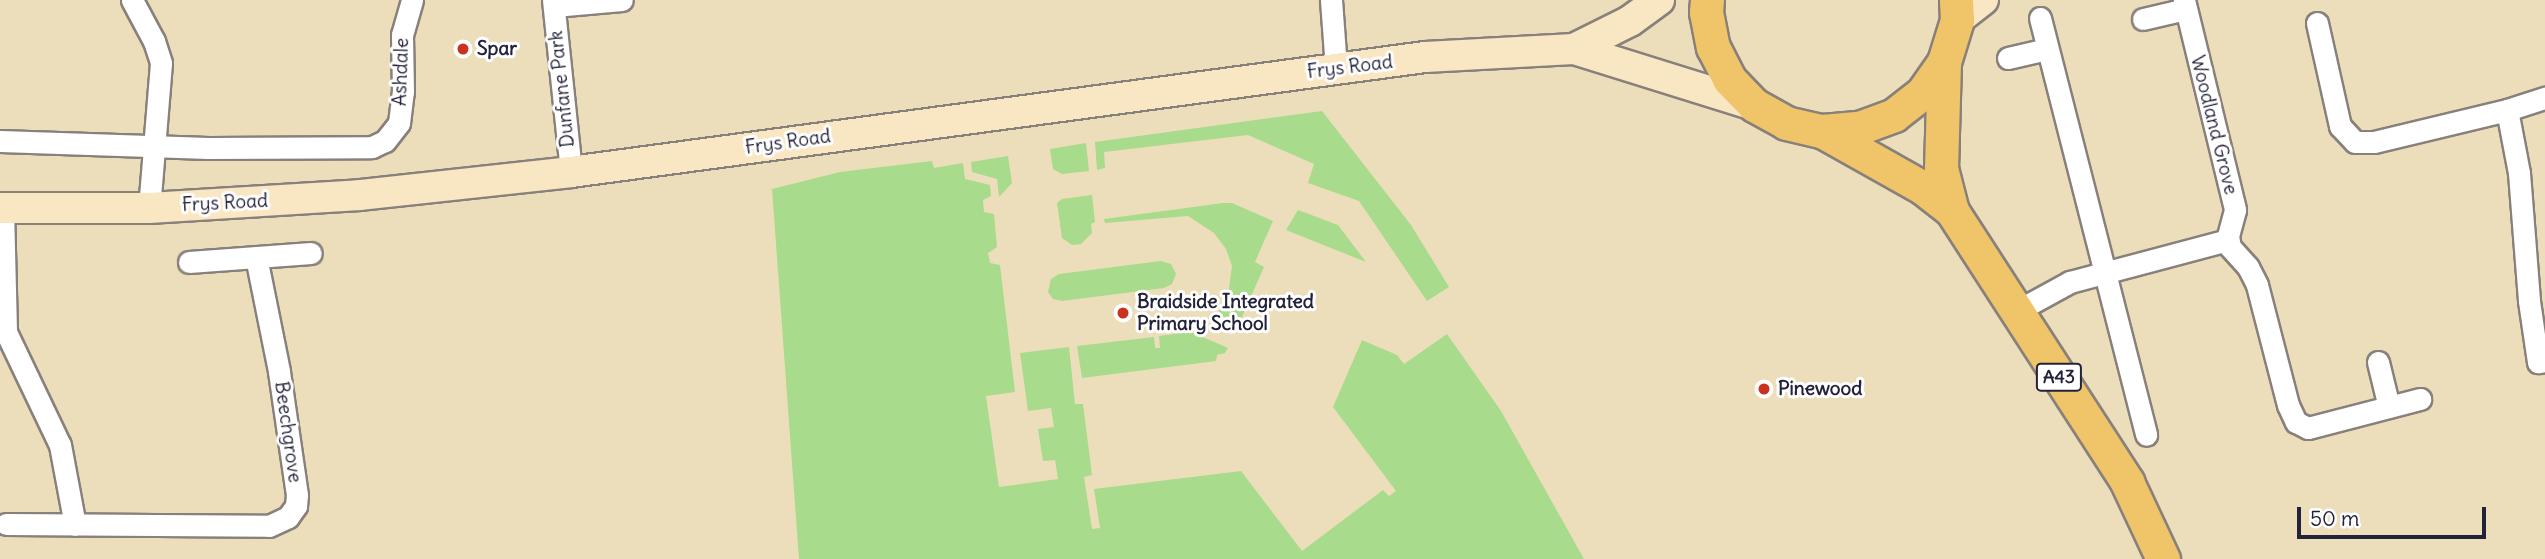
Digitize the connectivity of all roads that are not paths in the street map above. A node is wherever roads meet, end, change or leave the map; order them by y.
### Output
1 (132, 0) edge
2 (412, 0) edge
3 (622, 0) edge
4 (1331, 0) edge
5 (1659, 0) edge
6 (1707, 0) edge
7 (1983, 0) edge
8 (553, 3) edge
9 (2185, 4) edge
10 (1957, 10) edge
11 (2040, 18) dead end
12 (2143, 19) dead end
13 (2317, 23) dead end
14 (1574, 49) junction
15 (2047, 49) junction
16 (2008, 58) dead end
17 (1944, 62) junction
18 (1336, 68) junction
19 (2545, 98) edge
20 (1754, 105) junction
21 (2507, 110) junction
22 (1822, 131) junction
23 (0, 141) edge
24 (156, 145) junction
25 (572, 172) junction
26 (1, 208) edge
27 (149, 208) junction
28 (1952, 211) junction
29 (2228, 240) junction
30 (311, 253) dead end
31 (256, 257) junction
32 (188, 262) dead end
33 (2103, 271) junction
34 (2015, 312) junction
35 (2545, 361) edge
36 (2378, 362) dead end
37 (2420, 399) dead end
38 (2389, 407) junction
39 (2146, 435) dead end
40 (6, 524) dead end
41 (75, 525) junction
42 (2163, 559) edge

1 - 24 street
2 - 24 street, Ashdale
3 - 8 street, Dunfane Park
4 - 18 street
5 - 14 street, Frys Road
6 - 20 main road, A43
7 - 10 street
8 - 25 street, Dunfane Park
9 - 12 street, Woodland Grove
9 - 29 street, Woodland Grove
10 - 17 main road, A43
11 - 15 street
13 - 21 street
14 - 18 street, Frys Road
14 - 20 street, Frys Road
15 - 16 street
15 - 33 street
17 - 22 main road, A43
17 - 28 main road, A43
18 - 25 street, Frys Road
19 - 21 street
20 - 22 main road, A43
21 - 35 street
22 - 28 main road, A43
23 - 24 street
24 - 27 street
25 - 27 street, Frys Road
26 - 27 street, Frys Road
26 - 41 street
28 - 34 main road, A43
29 - 33 street
29 - 38 street
30 - 31 street
31 - 32 street
31 - 41 street, Beechgrove
33 - 34 street
33 - 39 street
34 - 42 main road, A43
36 - 38 street
37 - 38 street
40 - 41 street, Beechgrove

